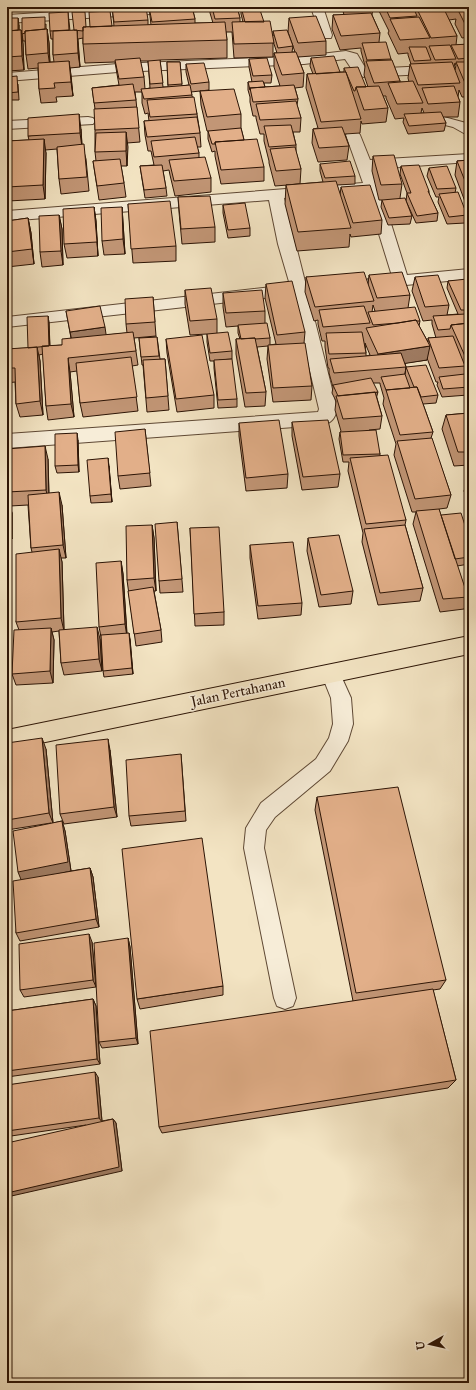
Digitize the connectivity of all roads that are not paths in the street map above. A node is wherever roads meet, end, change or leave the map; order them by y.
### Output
1 (198, 7) edge
2 (317, 7) edge
3 (7, 19) edge
4 (326, 36) edge
5 (469, 68) edge
6 (7, 77) edge
7 (433, 118) edge
8 (88, 121) dead end
9 (7, 125) edge
10 (469, 132) edge
11 (353, 135) edge
12 (469, 158) edge
13 (365, 165) junction
14 (371, 187) junction
15 (275, 194) junction
16 (7, 216) edge
17 (469, 274) edge
18 (401, 280) junction
19 (362, 284) edge
20 (307, 289) junction
21 (7, 322) edge
22 (7, 441) edge
23 (469, 645) edge
24 (330, 673) junction
25 (7, 740) edge
26 (285, 998) dead end

1 - 3 street
2 - 4 street
5 - 6 street
7 - 10 lane
8 - 9 street
11 - 13 street
12 - 13 street
13 - 14 street
14 - 15 street
14 - 18 street
15 - 16 street
15 - 20 street
17 - 18 street
18 - 19 street
20 - 21 street
20 - 22 street
23 - 24 main road, Jalan Pertahanan
24 - 25 main road, Jalan Pertahanan
24 - 26 lane

